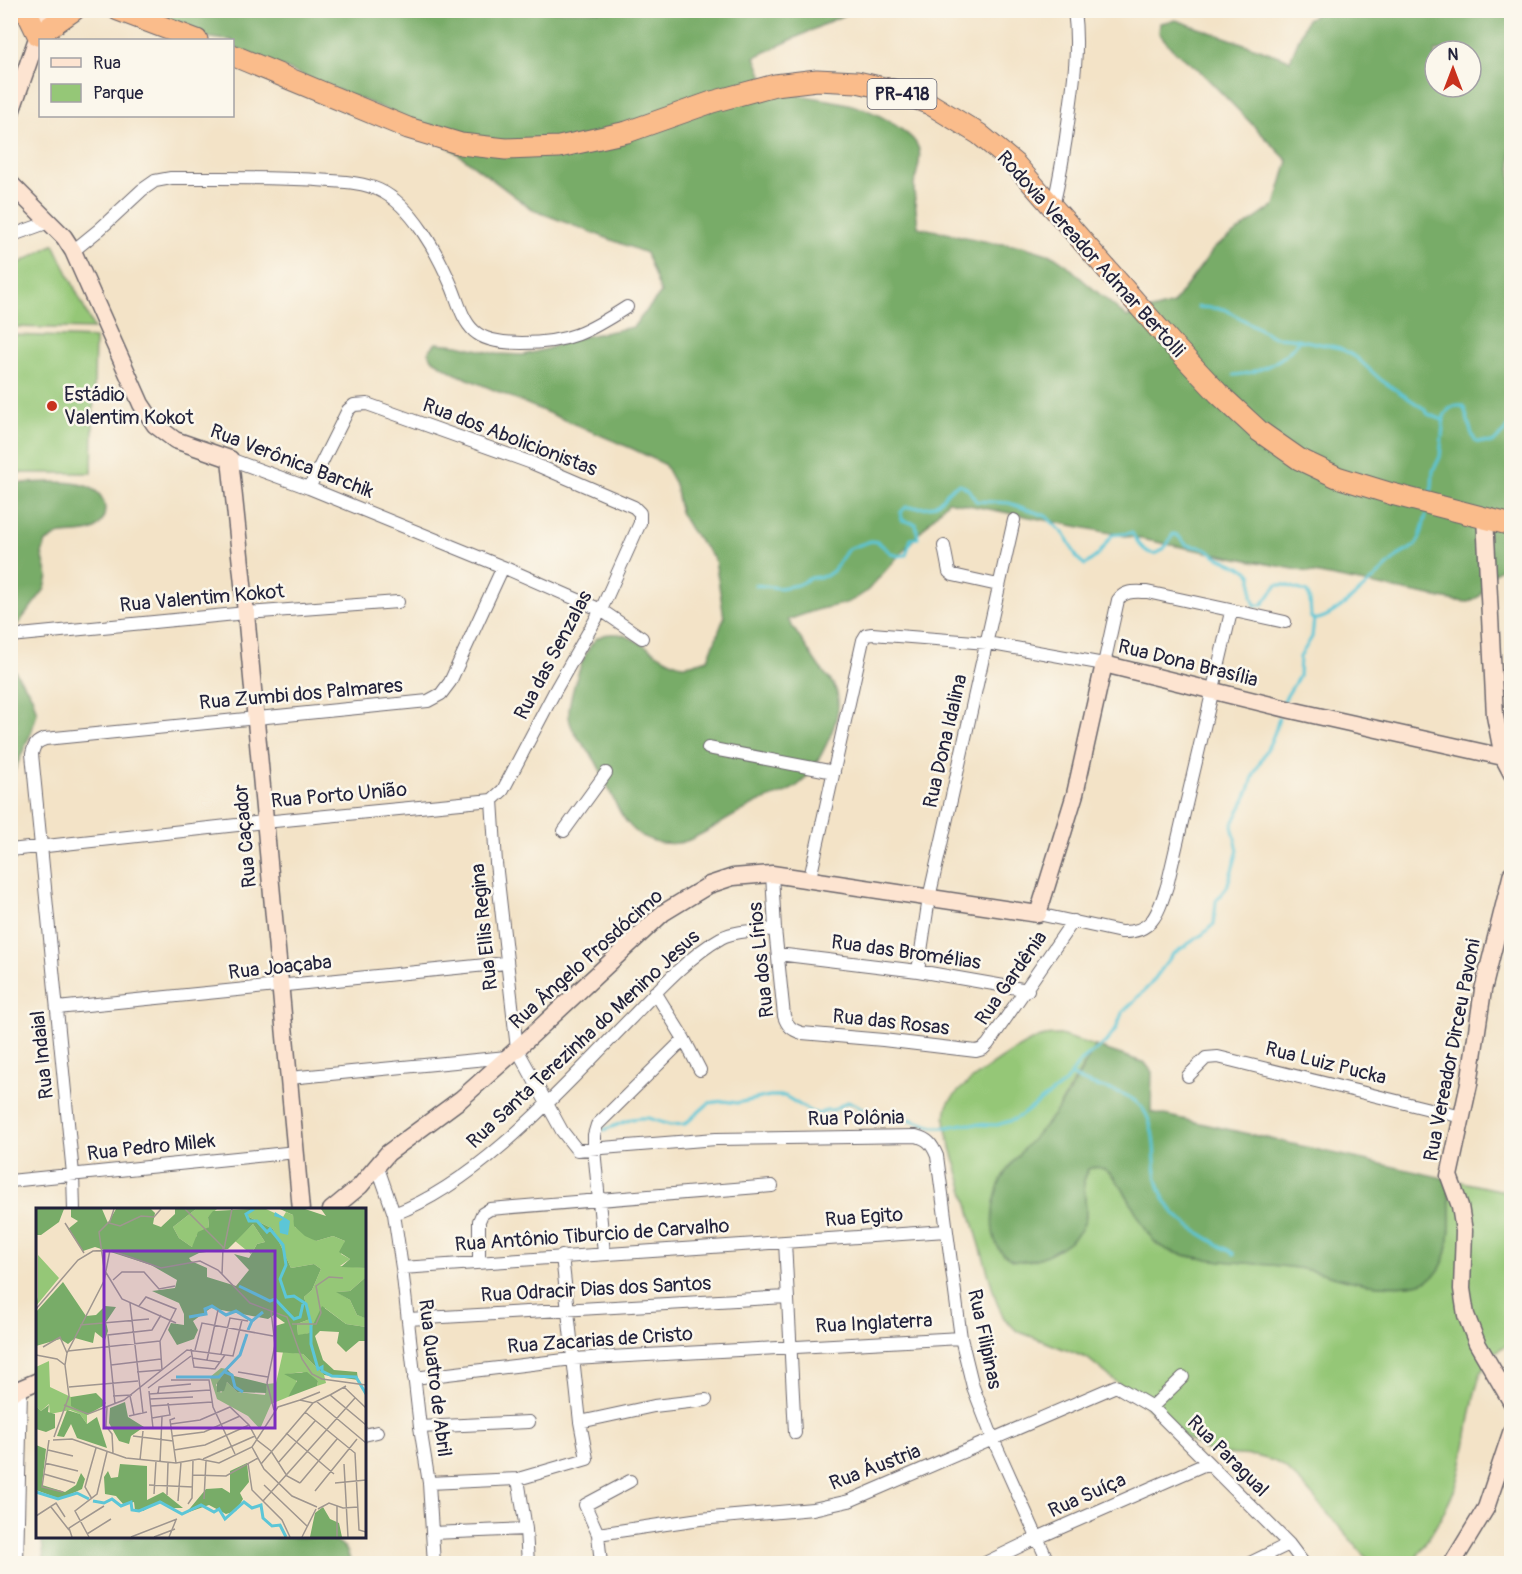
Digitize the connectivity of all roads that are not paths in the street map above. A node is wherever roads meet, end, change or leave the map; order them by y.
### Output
1 (26, 10) edge
2 (47, 10) edge
3 (74, 10) edge
4 (118, 10) edge
5 (1074, 10) edge
6 (38, 35) junction
7 (194, 39) edge
8 (234, 56) edge
9 (10, 115) edge
10 (10, 183) edge
11 (1053, 207) junction
12 (49, 222) junction
13 (10, 236) edge
14 (73, 251) junction
15 (627, 307) dead end
16 (230, 459) junction
17 (309, 488) junction
18 (1485, 517) junction
19 (1014, 520) dead end
20 (640, 523) joint
21 (1512, 525) edge
22 (944, 546) dead end
23 (503, 567) junction
24 (998, 585) junction
25 (398, 602) dead end
26 (601, 610) junction
27 (1231, 612) junction
28 (246, 613) junction
29 (1285, 622) dead end
30 (10, 636) edge
31 (642, 638) dead end
32 (987, 643) junction
33 (1104, 664) junction
34 (1211, 690) junction
35 (256, 717) junction
36 (708, 748) dead end
37 (32, 754) joint
38 (1503, 757) junction
39 (834, 772) junction
40 (606, 773) dead end
41 (1512, 774) edge
42 (492, 800) junction
43 (264, 822) junction
44 (564, 831) dead end
45 (41, 847) junction
46 (10, 850) edge
47 (1512, 873) edge
48 (772, 874) junction
49 (810, 879) junction
50 (929, 898) junction
51 (1038, 914) junction
52 (1073, 921) junction
53 (775, 929) junction
54 (778, 954) junction
55 (506, 963) junction
56 (918, 971) junction
57 (280, 987) junction
58 (1028, 990) junction
59 (656, 992) junction
60 (57, 1008) junction
61 (802, 1033) joint
62 (684, 1039) junction
63 (976, 1051) joint
64 (512, 1053) junction
65 (700, 1070) dead end
66 (1188, 1076) dead end
67 (289, 1078) junction
68 (547, 1103) junction
69 (1462, 1117) junction
70 (933, 1145) joint
71 (594, 1149) junction
72 (296, 1152) junction
73 (377, 1165) junction
74 (74, 1174) junction
75 (10, 1181) edge
76 (772, 1186) dead end
77 (600, 1201) junction
78 (74, 1208) edge
79 (301, 1208) edge
80 (332, 1208) edge
81 (394, 1214) junction
82 (946, 1231) junction
83 (785, 1242) junction
84 (604, 1253) junction
85 (562, 1256) junction
86 (479, 1262) junction
87 (402, 1268) junction
88 (786, 1297) junction
89 (568, 1310) junction
90 (408, 1319) junction
91 (961, 1338) junction
92 (789, 1347) junction
93 (573, 1359) junction
94 (1183, 1377) dead end
95 (414, 1378) junction
96 (36, 1383) edge
97 (1116, 1386) joint
98 (16, 1391) edge
99 (706, 1400) dead end
100 (1512, 1403) edge
101 (1152, 1407) junction
102 (529, 1422) dead end
103 (580, 1422) junction
104 (420, 1427) junction
105 (1512, 1430) edge
106 (795, 1433) dead end
107 (993, 1439) junction
108 (1209, 1463) junction
109 (518, 1479) junction
110 (630, 1481) dead end
111 (429, 1483) junction
112 (526, 1529) junction
113 (432, 1533) junction
114 (598, 1534) junction
115 (1036, 1538) junction
116 (1289, 1544) junction
117 (17, 1563) edge
118 (434, 1563) edge
119 (528, 1563) edge
120 (601, 1563) edge
121 (983, 1563) edge
122 (1048, 1563) edge
123 (1248, 1563) edge
124 (1304, 1563) edge
125 (1452, 1563) edge

1 - 6 highway
2 - 6 street
3 - 6 highway
4 - 7 highway
5 - 11 street
6 - 9 street
8 - 11 highway, Rodovia Vereador Admar Bertolli / PR-418
10 - 12 street, Rua Verônica Barchik
11 - 18 highway, Rodovia Vereador Admar Bertolli / PR-418
12 - 13 street
12 - 14 street, Rua Verônica Barchik
14 - 15 street
14 - 16 street, Rua Verônica Barchik
16 - 17 street, Rua Verônica Barchik
16 - 28 street, Rua Caçador
17 - 20 street, Rua dos Abolicionistas
17 - 23 street, Rua Verônica Barchik
18 - 21 highway, Rodovia Vereador Admar Bertolli / PR-418
18 - 38 street
19 - 24 street, Rua Dona Idalina
20 - 26 street, Rua das Senzalas
22 - 24 street
23 - 26 street, Rua Verônica Barchik
23 - 35 street, Rua Zumbi dos Palmares
24 - 32 street, Rua Dona Idalina
25 - 28 street, Rua Valentim Kokot
26 - 31 street, Rua Verônica Barchik
26 - 42 street, Rua das Senzalas
27 - 29 street
27 - 33 street
27 - 34 street
28 - 30 street, Rua Valentim Kokot
28 - 35 street, Rua Caçador
32 - 33 street, Rua Dona Brasília
32 - 39 street, Rua Dona Brasília
32 - 50 street, Rua Dona Idalina
33 - 34 street, Rua Dona Brasília
33 - 51 street
34 - 38 street, Rua Dona Brasília
34 - 52 street, Rua Ângelo Prosdócimo
35 - 37 street, Rua Zumbi dos Palmares
35 - 43 street, Rua Caçador
36 - 39 street
37 - 45 street, Rua Indaial
38 - 41 street
39 - 49 street
40 - 44 street
42 - 43 street, Rua Porto União
42 - 55 street, Rua Ellis Regina
43 - 45 street, Rua Porto União
43 - 57 street, Rua Caçador
45 - 46 street, Rua Porto União
45 - 60 street, Rua Indaial
47 - 69 street, Rua Vereador Dirceu Pavoni
48 - 49 street, Rua Ângelo Prosdócimo
48 - 53 street, Rua dos Lírios
48 - 64 street, Rua Ângelo Prosdócimo
49 - 50 street, Rua Ângelo Prosdócimo
50 - 51 street, Rua Ângelo Prosdócimo
50 - 56 street, Rua Dona Idalina
51 - 52 street, Rua Ângelo Prosdócimo
52 - 58 street, Rua Gardênia
53 - 54 street, Rua dos Lírios
53 - 59 street, Rua Santa Terezinha do Menino Jesus
54 - 56 street, Rua das Bromélias
54 - 61 street, Rua dos Lírios
55 - 57 street, Rua Joaçaba
55 - 64 street, Rua Ellis Regina
56 - 58 street, Rua das Bromélias
57 - 60 street, Rua Joaçaba
57 - 67 street, Rua Caçador
58 - 63 street, Rua Gardênia
59 - 62 street
59 - 68 street, Rua Santa Terezinha do Menino Jesus
60 - 74 street, Rua Indaial
61 - 63 street, Rua das Rosas
62 - 65 street
62 - 71 street
64 - 67 street
64 - 68 street
64 - 73 street, Rua Ângelo Prosdócimo
66 - 69 street, Rua Luiz Pucka
67 - 72 street, Rua Caçador
68 - 71 street
68 - 81 street, Rua Santa Terezinha do Menino Jesus
69 - 100 street, Rua Vereador Dirceu Pavoni
70 - 71 street, Rua Polônia
70 - 82 street, Rua Filipinas
71 - 77 street
72 - 74 street, Rua Pedro Milek
72 - 79 street, Rua Caçador
73 - 80 street, Rua Ângelo Prosdócimo
73 - 81 street, Rua Quatro de Abril
74 - 75 street, Rua Pedro Milek
74 - 78 street, Rua Indaial
76 - 77 street
77 - 84 street
77 - 86 street
81 - 87 street, Rua Quatro de Abril
82 - 83 street, Rua Egito
82 - 91 street, Rua Filipinas
83 - 84 street, Rua Antônio Tiburcio de Carvalho
83 - 88 street
84 - 85 street, Rua Antônio Tiburcio de Carvalho
85 - 86 street, Rua Antônio Tiburcio de Carvalho
85 - 89 street
86 - 87 street, Rua Antônio Tiburcio de Carvalho
87 - 90 street, Rua Quatro de Abril
88 - 89 street, Rua Odracir Dias dos Santos
88 - 92 street
89 - 90 street, Rua Odracir Dias dos Santos
89 - 93 street
90 - 95 street, Rua Quatro de Abril
91 - 92 street, Rua Inglaterra
91 - 107 street, Rua Filipinas
92 - 93 street, Rua Zacarias de Cristo
92 - 106 street
93 - 95 street, Rua Zacarias de Cristo
93 - 103 street
94 - 101 street
95 - 104 street, Rua Quatro de Abril
96 - 98 street
97 - 101 street, Rua Paragual
97 - 107 street, Rua Áustria
98 - 117 street
99 - 103 street
101 - 108 street, Rua Paragual
102 - 104 street
103 - 109 street
104 - 111 street, Rua Quatro de Abril
105 - 125 street
107 - 114 street, Rua Áustria
107 - 115 street, Rua Filipinas
108 - 115 street, Rua Suíça
108 - 116 street, Rua Paragual
109 - 111 street
109 - 112 street
110 - 114 street
111 - 113 street, Rua Quatro de Abril
112 - 113 street
112 - 119 street
113 - 118 street, Rua Quatro de Abril
114 - 120 street
115 - 121 street, Rua Suíça
115 - 122 street, Rua Filipinas
116 - 123 street
116 - 124 street, Rua Paragual

